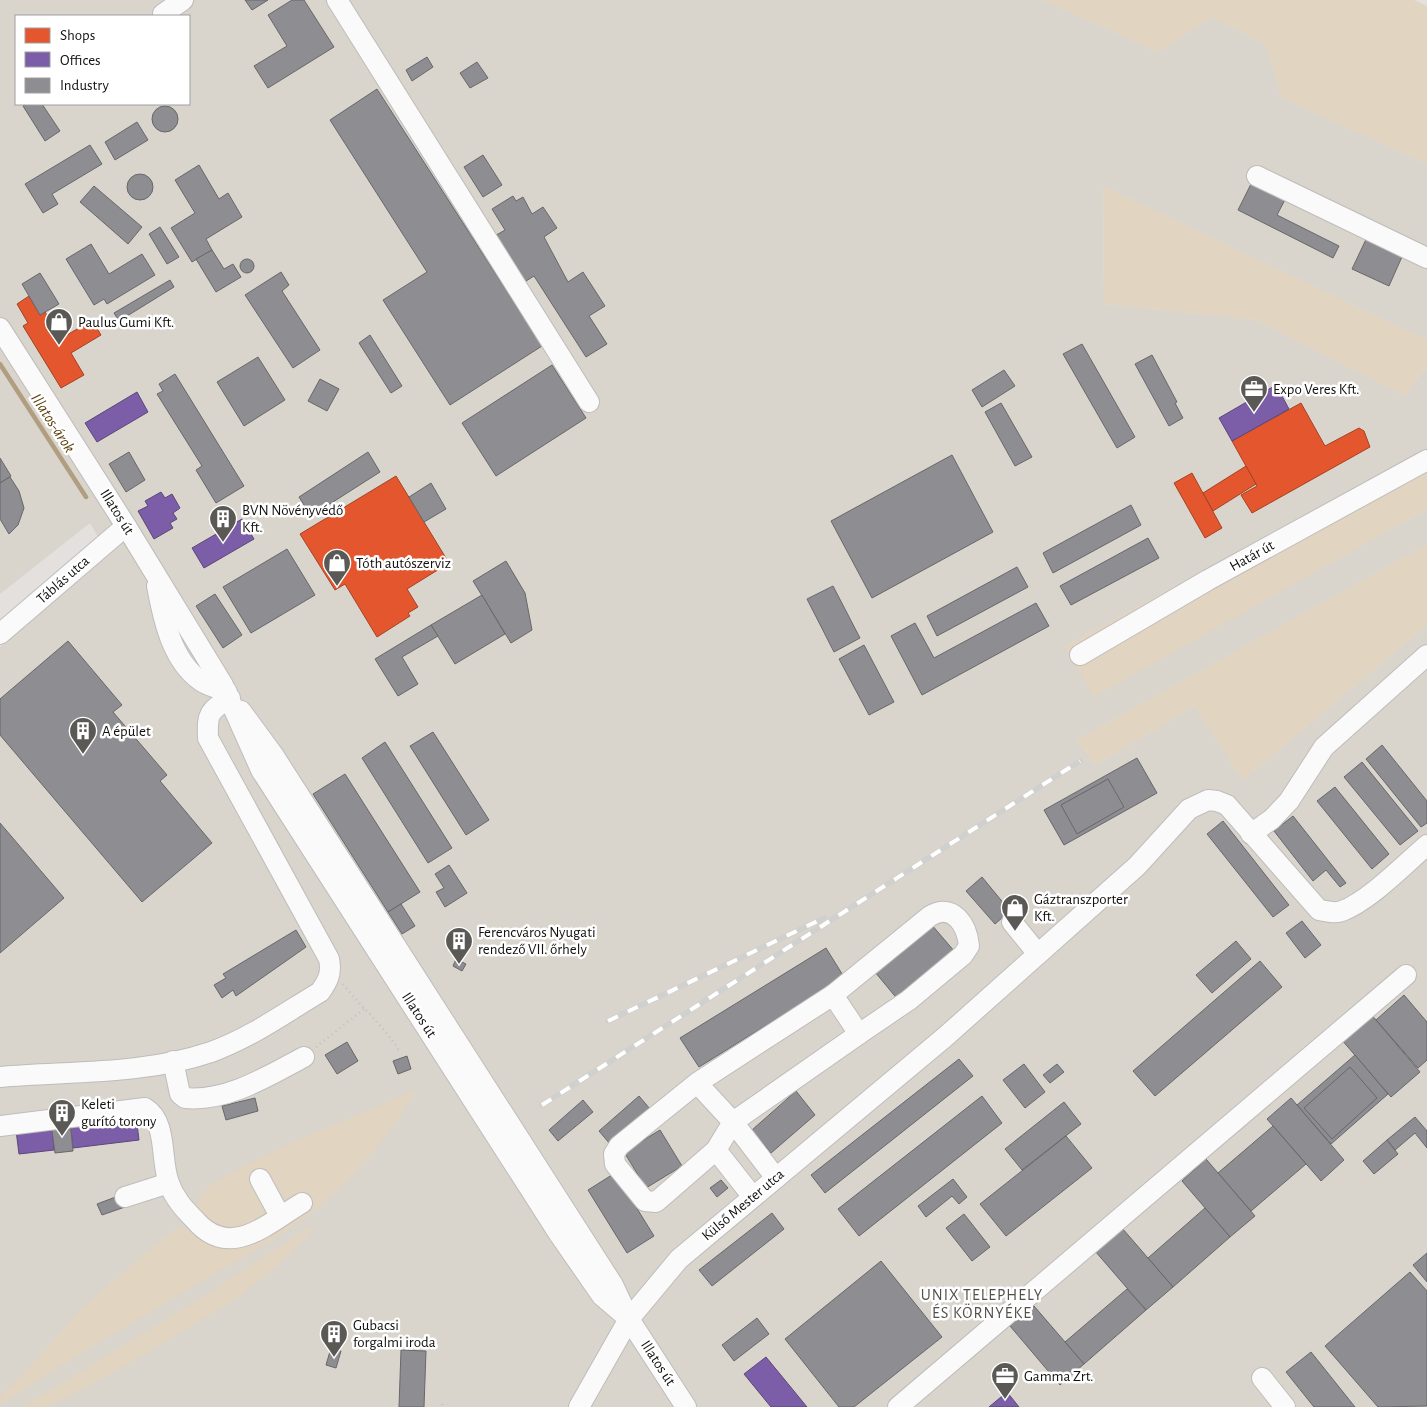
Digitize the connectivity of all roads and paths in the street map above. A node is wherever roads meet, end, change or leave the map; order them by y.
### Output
1 (183, 0) edge
2 (337, 0) edge
3 (163, 14) dead end
4 (1256, 176) dead end
5 (1427, 258) edge
6 (0, 328) edge
7 (589, 402) dead end
8 (1427, 460) edge
9 (126, 526) junction
10 (0, 634) edge
11 (1080, 655) dead end
12 (1427, 655) edge
13 (228, 695) junction
14 (1252, 834) junction
15 (1427, 845) edge
16 (1012, 922) dead end
17 (1038, 954) junction
18 (331, 969) junction
19 (1406, 975) dead end
20 (834, 995) junction
21 (364, 1009) junction
22 (859, 1034) junction
23 (400, 1052) dead end
24 (304, 1057) joint
25 (173, 1061) junction
26 (0, 1076) edge
27 (697, 1083) junction
28 (733, 1122) junction
29 (0, 1125) edge
30 (716, 1150) junction
31 (776, 1178) junction
32 (260, 1179) dead end
33 (169, 1183) junction
34 (125, 1197) dead end
35 (753, 1197) junction
36 (302, 1203) dead end
37 (280, 1216) junction
38 (629, 1319) junction
39 (1262, 1378) dead end
40 (579, 1407) edge
41 (686, 1407) edge
42 (898, 1407) edge
43 (1285, 1407) edge

1 - 3 street
2 - 7 street
4 - 5 street
6 - 9 street, Illatos út
8 - 11 street, Határ út
9 - 10 street, Táblás utca
9 - 13 street, Illatos út
12 - 14 street
13 - 18 street
13 - 38 street, Illatos út
14 - 15 street, Külső Mester utca
14 - 17 street, Külső Mester utca
16 - 17 street
17 - 31 street, Külső Mester utca
18 - 21 path
18 - 25 street
19 - 42 street
20 - 22 street
20 - 22 street
20 - 27 street
21 - 23 path
21 - 24 path
22 - 28 street
24 - 25 street
25 - 26 street
27 - 28 street
27 - 30 street
28 - 30 street
28 - 31 street
29 - 33 street
30 - 35 street
31 - 35 street, Külső Mester utca
32 - 37 street
33 - 34 street
33 - 37 street
35 - 38 street, Külső Mester utca
36 - 37 street
38 - 40 street, Külső Mester utca
38 - 41 street, Illatos út
39 - 43 street

